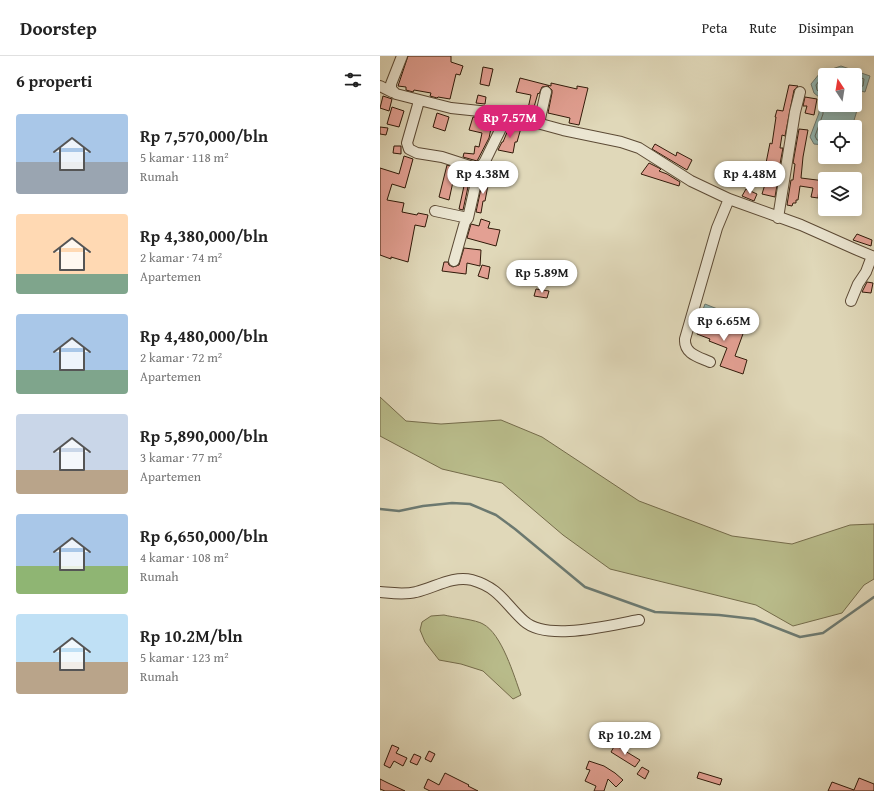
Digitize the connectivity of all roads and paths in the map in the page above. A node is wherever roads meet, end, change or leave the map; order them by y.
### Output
1 (402, 56) edge
2 (380, 86) edge
3 (392, 92) junction
4 (546, 92) dead end
5 (800, 92) dead end
6 (419, 101) junction
7 (508, 114) junction
8 (539, 123) junction
9 (479, 169) junction
10 (729, 199) junction
11 (435, 211) dead end
12 (468, 218) junction
13 (778, 218) junction
14 (873, 256) edge
15 (454, 261) dead end
16 (850, 301) dead end
17 (710, 362) dead end
18 (380, 592) edge
19 (639, 620) dead end

1 - 3 street
2 - 3 street
3 - 6 street
4 - 8 street
5 - 13 street
6 - 7 street
6 - 9 street
7 - 8 street
7 - 9 street
8 - 10 street
9 - 12 street
10 - 13 street
10 - 17 street
11 - 12 street
12 - 15 street
13 - 14 street
14 - 16 street
18 - 19 street

